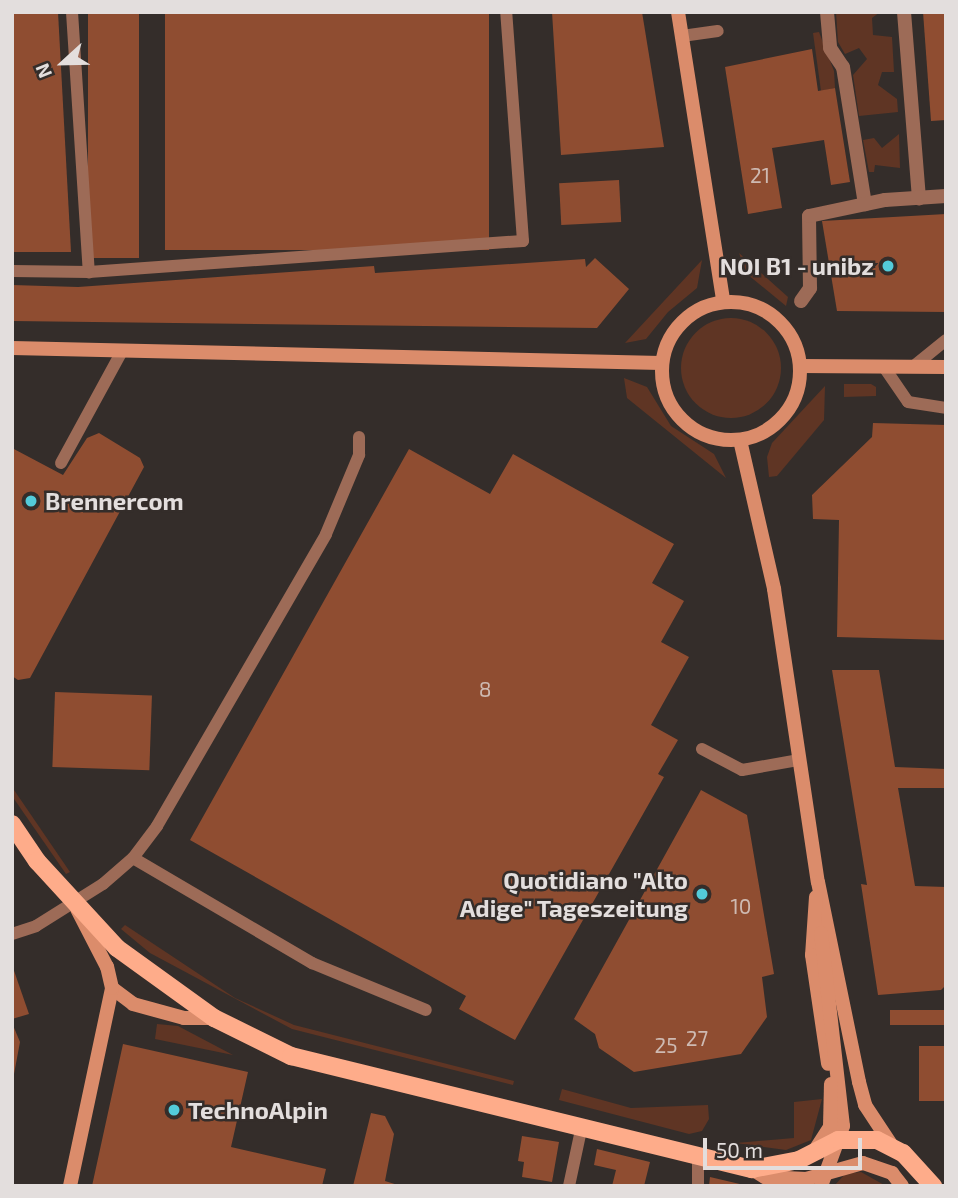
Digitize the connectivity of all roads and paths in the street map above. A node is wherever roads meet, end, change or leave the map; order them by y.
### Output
1 (72, 12) edge
2 (506, 12) edge
3 (678, 12) edge
4 (827, 12) edge
5 (904, 12) edge
6 (718, 31) dead end
7 (682, 36) junction
8 (946, 196) edge
9 (919, 198) junction
10 (865, 204) junction
11 (12, 271) edge
12 (89, 272) junction
13 (723, 301) junction
14 (801, 301) dead end
15 (946, 340) edge
16 (12, 348) edge
17 (122, 351) junction
18 (661, 363) junction
19 (800, 366) junction
20 (914, 366) junction
21 (884, 367) junction
22 (946, 367) edge
23 (946, 408) edge
24 (359, 436) dead end
25 (740, 440) junction
26 (61, 463) dead end
27 (702, 749) dead end
28 (799, 760) junction
29 (12, 824) edge
30 (133, 858) junction
31 (818, 882) junction
32 (75, 903) junction
33 (12, 934) edge
34 (112, 988) junction
35 (426, 1010) dead end
36 (214, 1018) junction
37 (581, 1130) junction
38 (838, 1140) junction
39 (892, 1146) junction
40 (811, 1154) junction
41 (698, 1157) junction
42 (752, 1169) junction
43 (829, 1170) junction
44 (70, 1186) edge
45 (569, 1186) edge
46 (698, 1186) edge
47 (821, 1186) edge
48 (902, 1186) edge
49 (932, 1186) edge

1 - 12 lane
2 - 12 lane
3 - 7 main road
4 - 10 street
5 - 9 street
6 - 7 lane
7 - 13 main road
8 - 9 street
9 - 10 street
10 - 14 street
11 - 12 lane
13 - 18 main road
13 - 19 main road
15 - 20 lane
16 - 17 main road
17 - 18 main road
17 - 26 lane
18 - 25 main road
19 - 21 main road
19 - 25 main road
20 - 21 main road
20 - 22 main road
21 - 23 lane
24 - 30 lane
25 - 28 main road
27 - 28 lane
28 - 31 main road
29 - 32 main road
30 - 32 lane
30 - 35 lane
31 - 38 main road
31 - 39 main road
31 - 40 main road
32 - 33 lane
32 - 34 main road
32 - 36 main road
34 - 36 main road
34 - 44 main road
36 - 37 main road
37 - 41 main road
37 - 45 lane
38 - 39 main road
38 - 40 main road
38 - 43 main road
39 - 49 main road
40 - 42 main road
41 - 42 main road
41 - 46 lane
42 - 43 main road
43 - 47 main road
43 - 48 main road

